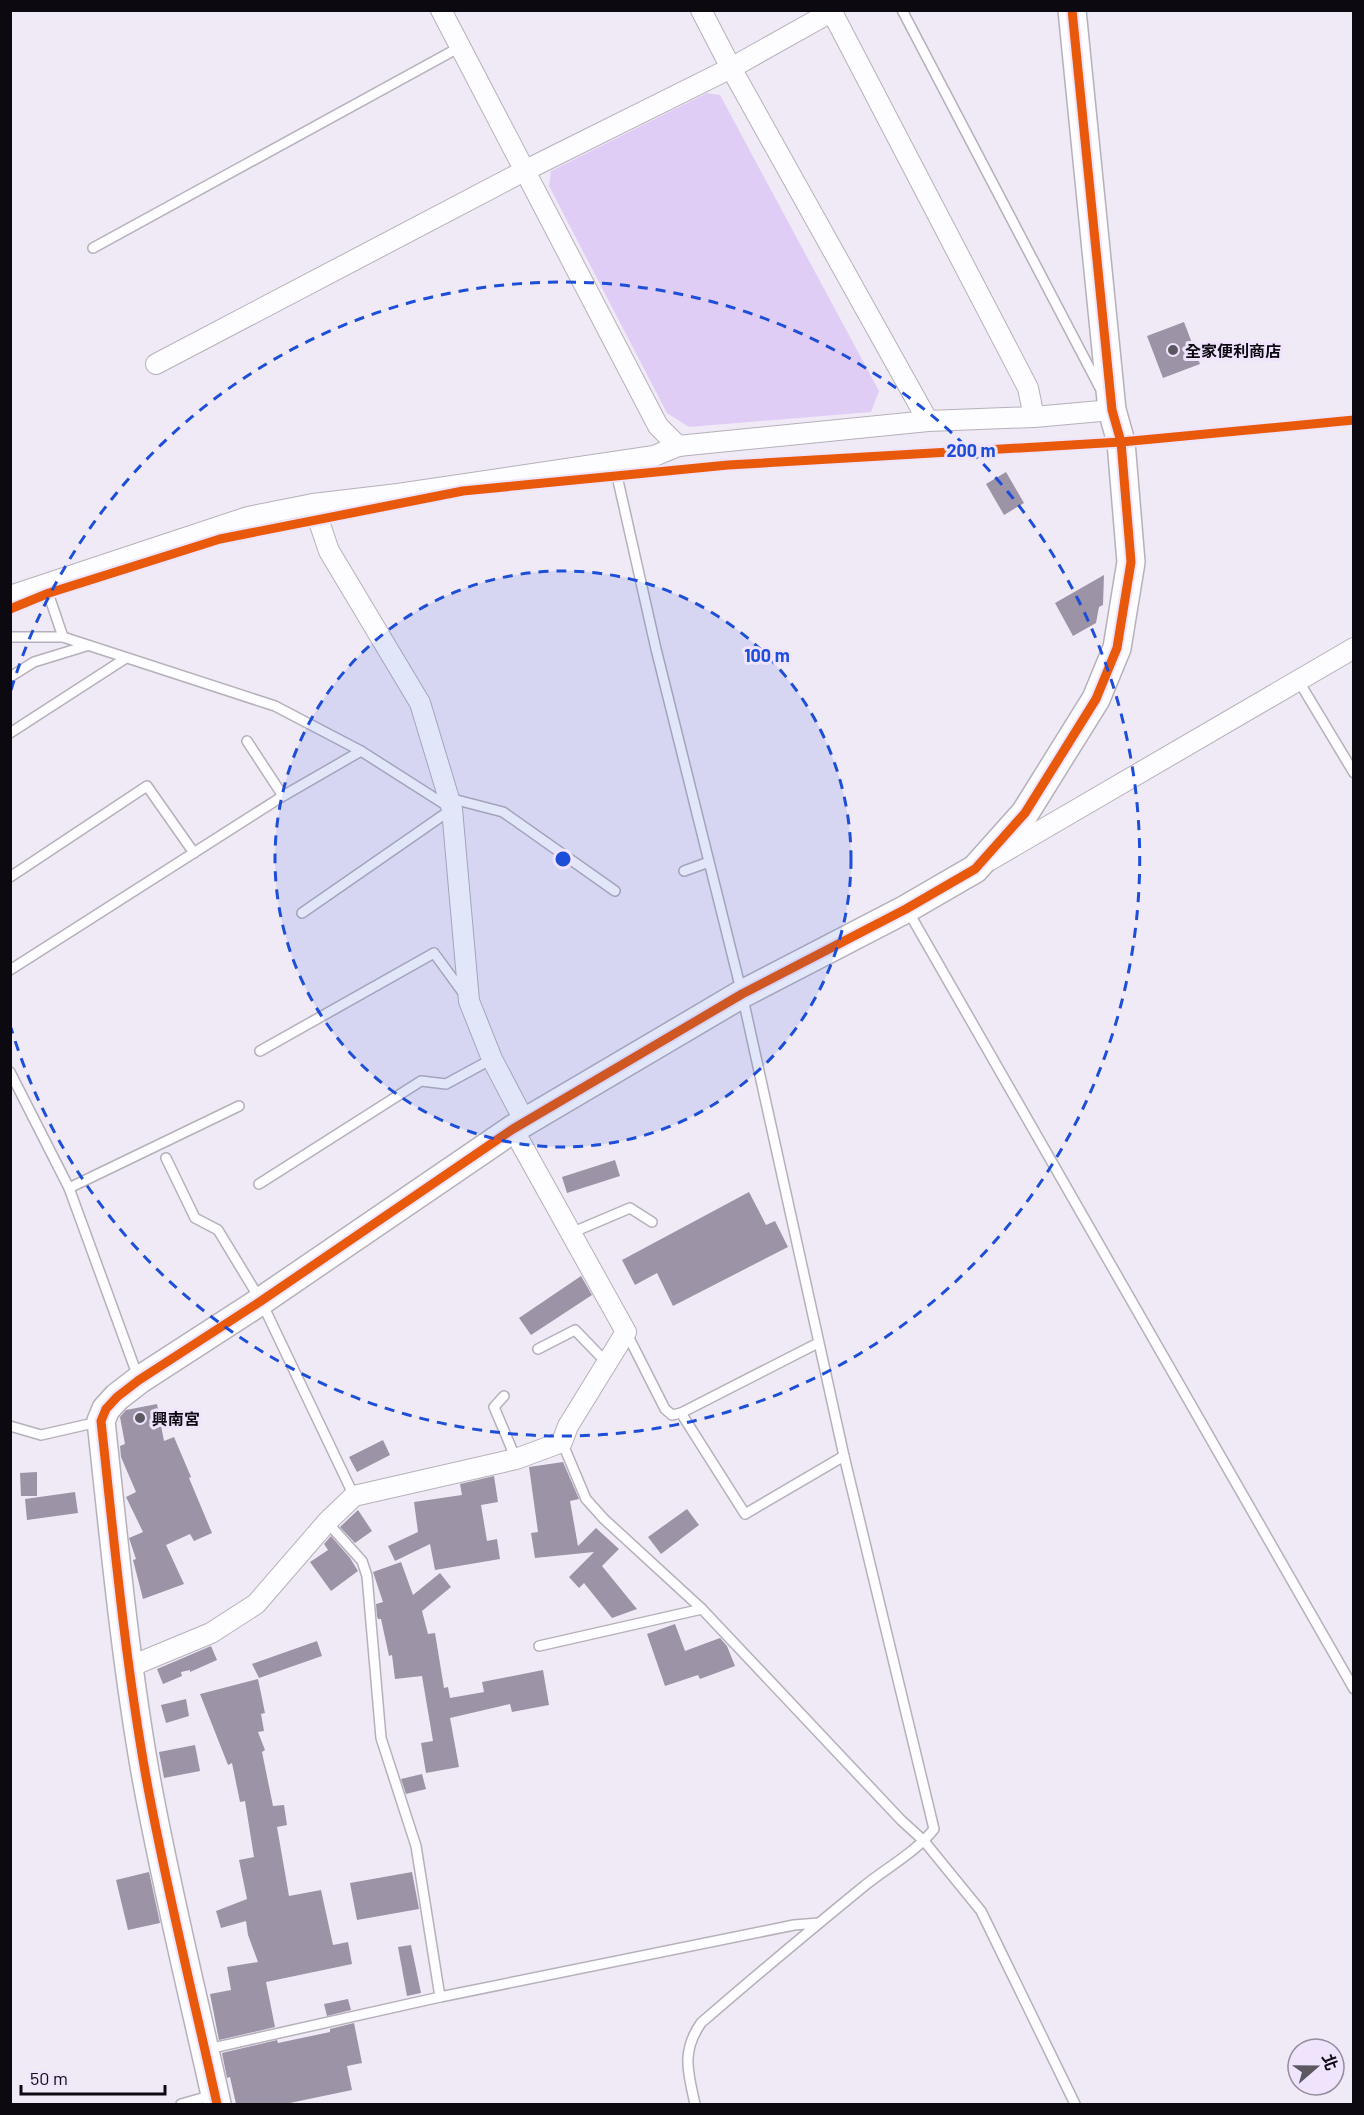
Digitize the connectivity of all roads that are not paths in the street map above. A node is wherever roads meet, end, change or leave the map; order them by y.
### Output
1 (441, 10) edge
2 (701, 10) edge
3 (902, 10) edge
4 (1072, 10) edge
5 (831, 11) edge
6 (460, 47) junction
7 (731, 68) junction
8 (526, 170) junction
9 (93, 248) dead end
10 (156, 364) dead end
11 (1112, 410) junction
12 (1034, 417) junction
13 (928, 421) junction
14 (678, 446) junction
15 (617, 476) dead end
16 (313, 504) junction
17 (45, 584) junction
18 (10, 596) edge
19 (10, 637) edge
20 (63, 637) junction
21 (86, 646) junction
22 (1353, 648) edge
23 (126, 658) junction
24 (10, 677) edge
25 (1298, 680) junction
26 (10, 733) edge
27 (247, 741) dead end
28 (361, 751) junction
29 (1353, 773) edge
30 (283, 796) junction
31 (450, 803) junction
32 (194, 853) junction
33 (709, 862) junction
34 (975, 869) junction
35 (684, 871) dead end
36 (10, 877) edge
37 (615, 891) dead end
38 (906, 909) junction
39 (302, 913) dead end
40 (10, 970) edge
41 (742, 994) junction
42 (469, 1001) junction
43 (260, 1051) dead end
44 (492, 1059) junction
45 (10, 1072) edge
46 (239, 1106) dead end
47 (519, 1126) junction
48 (166, 1158) dead end
49 (259, 1184) dead end
50 (69, 1188) junction
51 (652, 1222) dead end
52 (571, 1233) junction
53 (261, 1301) junction
54 (626, 1332) junction
55 (818, 1343) junction
56 (538, 1349) dead end
57 (607, 1363) junction
58 (139, 1380) junction
59 (504, 1396) dead end
60 (681, 1413) junction
61 (101, 1421) junction
62 (10, 1426) edge
63 (562, 1442) junction
64 (844, 1456) junction
65 (516, 1459) junction
66 (354, 1496) junction
67 (327, 1522) junction
68 (702, 1610) junction
69 (539, 1646) dead end
70 (129, 1667) junction
71 (1353, 1689) edge
72 (924, 1841) junction
73 (819, 1923) junction
74 (440, 1996) junction
75 (206, 2050) junction
76 (216, 2099) edge
77 (181, 2104) edge
78 (695, 2104) edge
79 (1075, 2104) edge

1 - 6 street
2 - 7 street
3 - 11 lane
4 - 11 street
5 - 7 street
5 - 12 street
6 - 8 street
6 - 9 lane
7 - 8 street
7 - 13 street
8 - 10 street
8 - 14 street
11 - 12 street
11 - 34 street
12 - 13 street
13 - 14 street
14 - 16 street
15 - 33 lane
16 - 17 street
16 - 31 street
17 - 18 street
17 - 20 lane
19 - 20 lane
20 - 21 lane
21 - 23 lane
21 - 24 lane
22 - 25 street
23 - 26 lane
23 - 28 lane
25 - 29 lane
25 - 34 street
27 - 30 lane
28 - 30 lane
28 - 31 lane
30 - 32 lane
31 - 37 lane
31 - 39 lane
31 - 42 street
32 - 36 lane
32 - 40 lane
33 - 35 lane
33 - 41 lane
34 - 38 street
38 - 41 street
38 - 71 lane
41 - 47 street
41 - 55 lane
42 - 43 lane
42 - 44 street
44 - 47 street
44 - 49 lane
45 - 50 lane
46 - 50 lane
47 - 52 street
47 - 53 street
48 - 53 lane
50 - 58 lane
51 - 52 lane
52 - 54 street
53 - 58 street
53 - 66 lane
54 - 57 street
54 - 60 lane
55 - 60 lane
55 - 64 lane
56 - 57 lane
57 - 63 street
58 - 61 street
59 - 65 lane
60 - 64 lane
61 - 62 lane
61 - 70 street
63 - 65 street
63 - 68 lane
64 - 72 lane
65 - 66 street
66 - 67 street
67 - 70 street
67 - 74 lane
68 - 69 lane
68 - 72 lane
70 - 75 street
72 - 73 lane
72 - 79 lane
73 - 74 lane
73 - 78 lane
74 - 75 lane
75 - 76 street
76 - 77 lane

